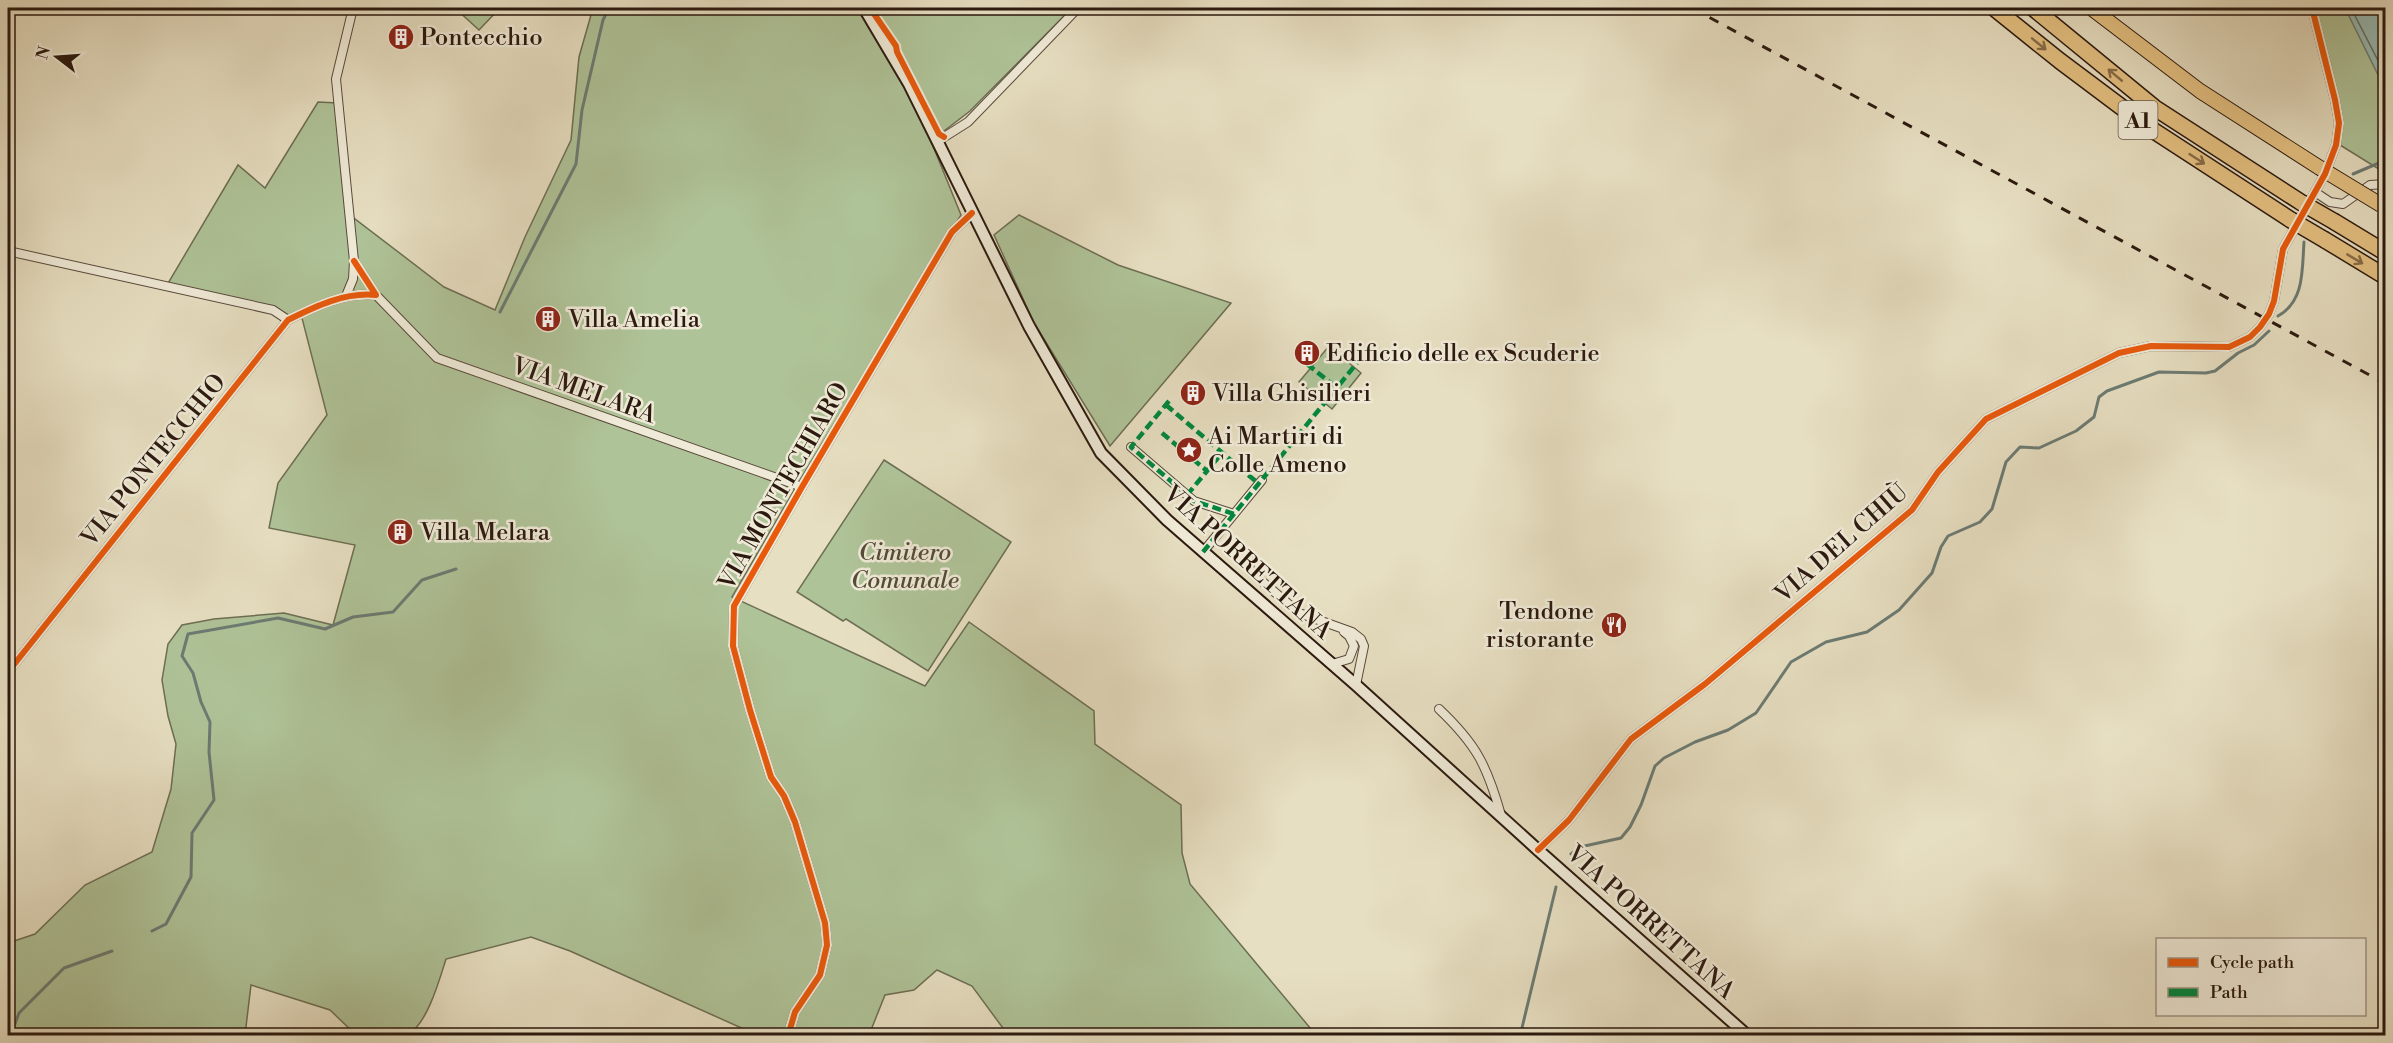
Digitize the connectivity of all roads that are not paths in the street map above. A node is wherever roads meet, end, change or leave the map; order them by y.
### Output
1 (353, 8) edge
2 (864, 8) edge
3 (1078, 8) edge
4 (1994, 8) edge
5 (2033, 8) edge
6 (2091, 8) edge
7 (2312, 8) edge
8 (938, 141) junction
9 (2385, 184) edge
10 (2315, 192) junction
11 (2383, 206) edge
12 (972, 213) junction
13 (8, 251) edge
14 (2385, 253) edge
15 (354, 261) junction
16 (2385, 277) edge
17 (376, 295) junction
18 (346, 296) junction
19 (288, 320) junction
20 (1131, 447) dead end
21 (1262, 480) dead end
22 (801, 487) junction
23 (1234, 514) junction
24 (1203, 552) junction
25 (1249, 560) dead end
26 (1336, 626) junction
27 (1349, 659) junction
28 (1332, 664) junction
29 (8, 672) edge
30 (1342, 673) junction
31 (1356, 685) junction
32 (1439, 709) dead end
33 (1501, 817) junction
34 (1538, 850) junction
35 (788, 1035) edge
36 (1748, 1035) edge

1 - 15 street
2 - 8 main road, VIA PORRETTANA
3 - 8 street
4 -> 16 highway, A1, bridge
14 -> 5 highway, A1, bridge
6 - 11 highway, bridge
7 - 10 street, VIA DEL CHIÙ
8 - 12 main road, VIA PORRETTANA
9 - 10 street
10 - 34 street, VIA DEL CHIÙ
12 - 22 street, VIA MONTECHIARO
12 - 24 main road, VIA PORRETTANA
13 - 19 street
15 - 17 street, VIA MELARA
15 - 18 street
17 - 18 street
17 - 22 street, VIA MELARA
18 - 19 street, VIA PONTECCHIO
19 - 29 street, VIA PONTECCHIO
20 - 23 street
21 - 23 street
22 - 35 street, VIA MONTECHIARO
23 - 24 street
24 - 28 main road, VIA PORRETTANA
25 - 26 street
26 - 27 street
26 - 31 street
27 - 28 street
27 - 30 street
28 - 30 main road, VIA PORRETTANA
30 - 31 main road, VIA PORRETTANA
31 - 33 main road, VIA PORRETTANA
32 - 33 street
33 - 34 main road, VIA PORRETTANA
34 - 36 main road, VIA PORRETTANA

